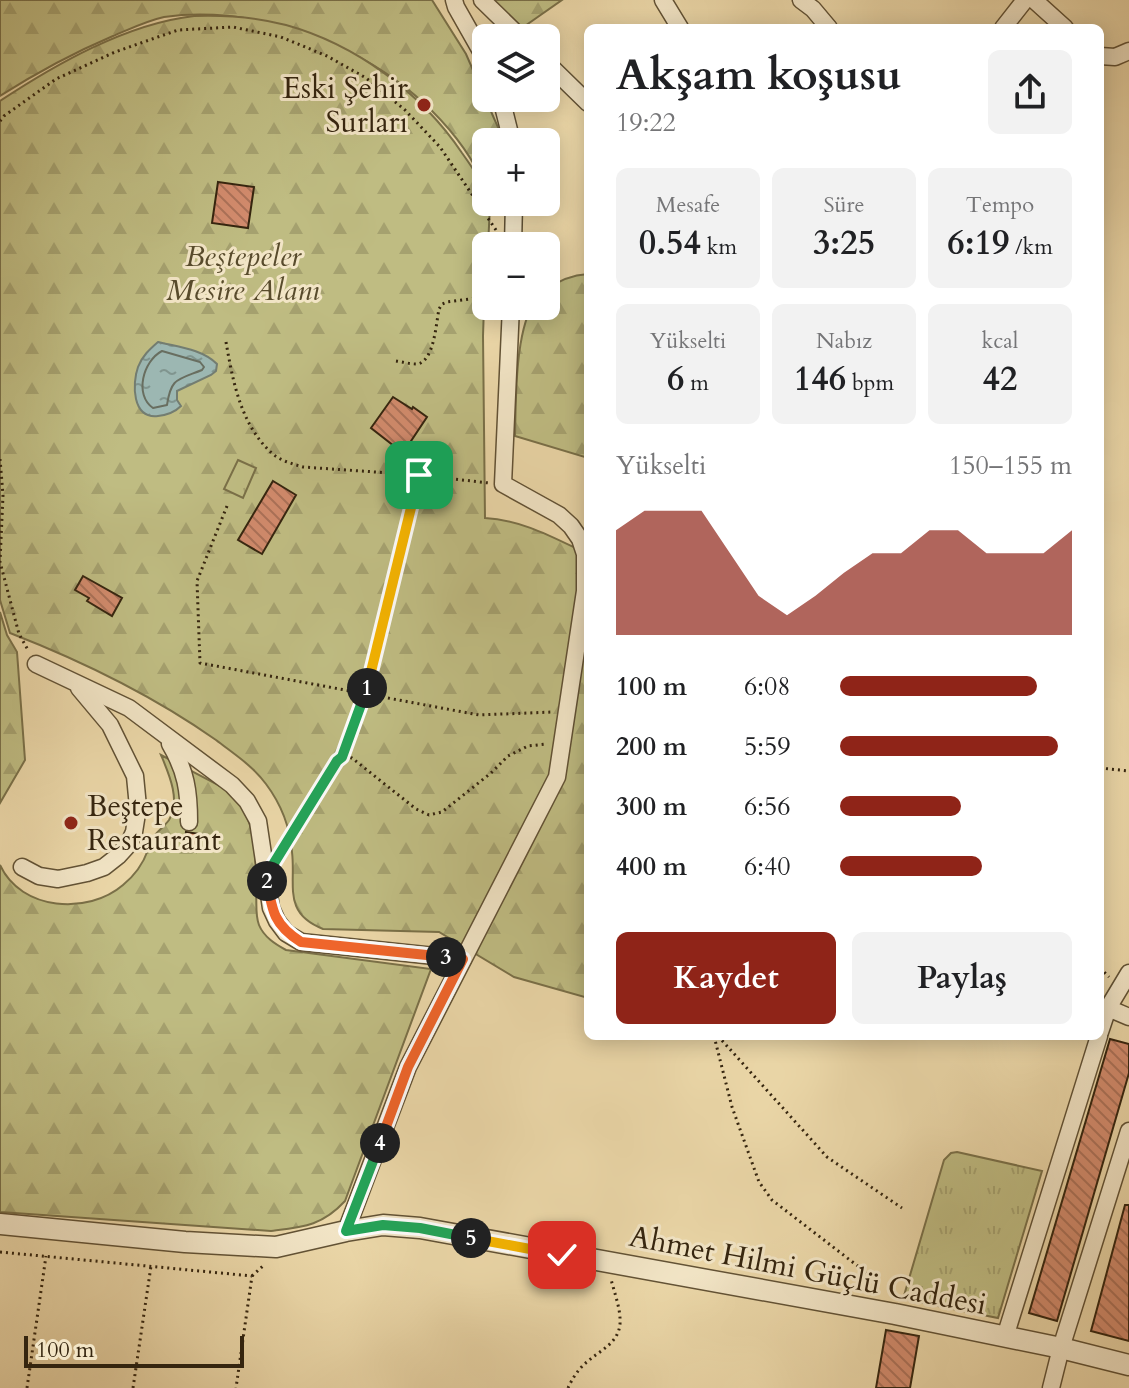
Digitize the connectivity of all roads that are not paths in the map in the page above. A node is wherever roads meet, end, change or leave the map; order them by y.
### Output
1 (454, 0) edge
2 (482, 0) edge
3 (663, 0) edge
4 (801, 0) edge
5 (1025, 0) edge
6 (1034, 0) edge
7 (507, 24) edge
8 (678, 24) edge
9 (826, 24) edge
10 (1006, 24) edge
11 (1061, 24) edge
12 (472, 35) edge
13 (1129, 51) edge
14 (1104, 59) edge
15 (560, 76) edge
16 (584, 99) edge
17 (510, 320) edge
18 (584, 551) edge
19 (584, 597) edge
20 (36, 664) road end
21 (73, 682) junction
22 (165, 735) junction
23 (189, 822) dead end
24 (22, 867) dead end
25 (463, 959) junction
26 (1129, 973) edge
27 (1108, 1008) junction
28 (1129, 1017) edge
29 (1104, 1020) edge
30 (1097, 1040) edge
31 (1129, 1131) edge
32 (0, 1224) edge
33 (346, 1231) junction
34 (1005, 1337) junction
35 (1061, 1348) junction
36 (1129, 1365) edge
37 (1051, 1388) edge

1 - 12 street
2 - 7 street
3 - 8 street
4 - 9 street
5 - 10 street
6 - 11 street
13 - 14 street
15 - 16 street
17 - 18 street
19 - 25 street
20 - 21 street
21 - 22 street
21 - 24 street
22 - 23 street
22 - 25 street
25 - 33 street
26 - 27 street
27 - 28 street
27 - 29 street
30 - 34 street
31 - 35 street
32 - 33 street, Ahmet Hilmi Güçlü Caddesi
33 - 34 street, Ahmet Hilmi Güçlü Caddesi
34 - 35 street, Ahmet Hilmi Güçlü Caddesi
35 - 36 street, Ahmet Hilmi Güçlü Caddesi
35 - 37 street

